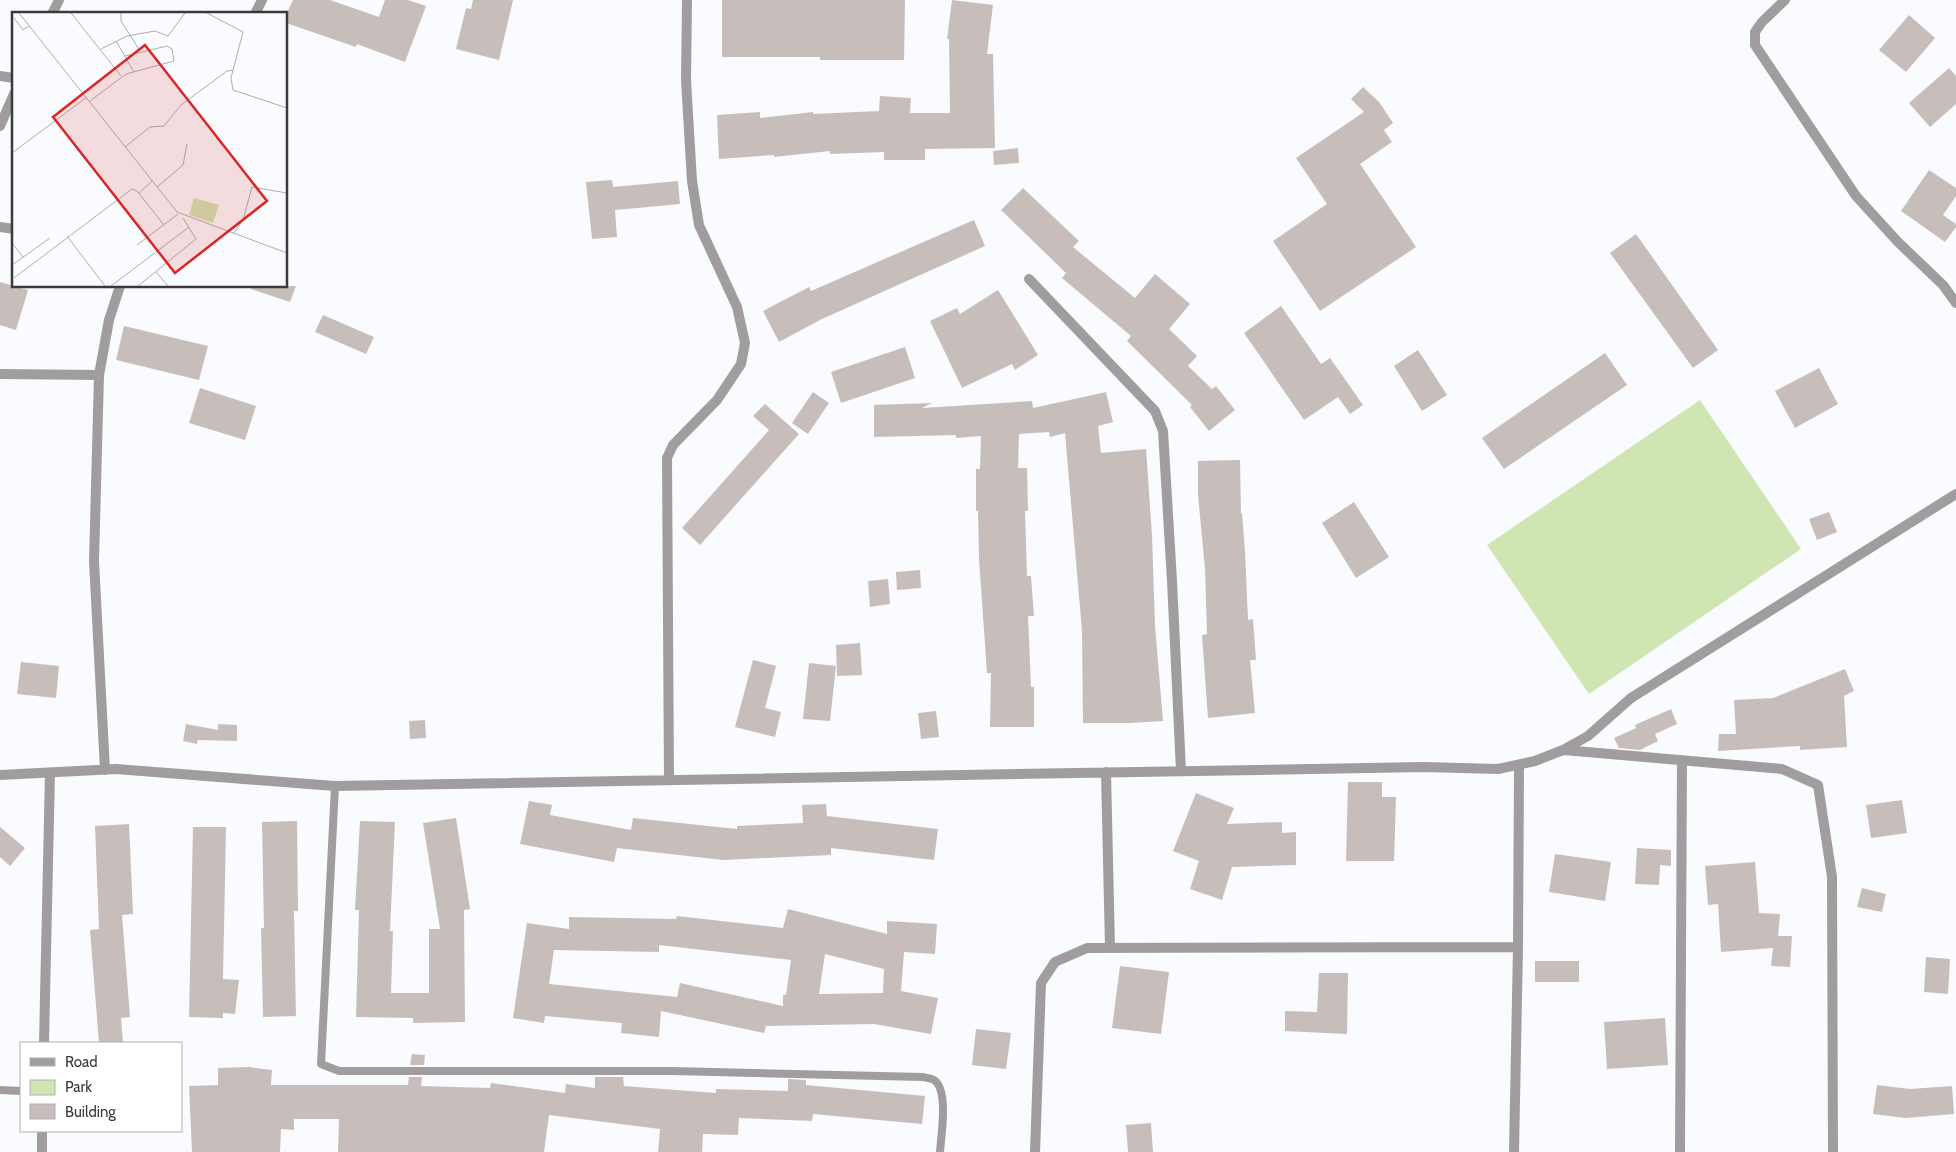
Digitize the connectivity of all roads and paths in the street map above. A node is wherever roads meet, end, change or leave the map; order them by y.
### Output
1 (59, 0) edge
2 (262, 0) edge
3 (687, 0) edge
4 (1785, 0) edge
5 (53, 12) edge
6 (257, 12) edge
7 (12, 99) edge
8 (0, 126) edge
9 (1029, 279) dead end
10 (119, 288) edge
11 (1956, 303) edge
12 (0, 374) edge
13 (99, 375) junction
14 (1956, 494) edge
15 (1563, 750) junction
16 (1682, 760) junction
17 (1519, 765) junction
18 (105, 770) junction
19 (1181, 771) junction
20 (1106, 772) junction
21 (50, 773) junction
22 (0, 775) edge
23 (669, 780) junction
24 (335, 786) junction
25 (1518, 947) junction
26 (1110, 948) junction
27 (44, 1042) edge
28 (0, 1090) edge
29 (20, 1091) edge
30 (42, 1132) edge
31 (42, 1152) edge
32 (940, 1152) edge
33 (1035, 1152) edge
34 (1514, 1152) edge
35 (1680, 1152) edge
36 (1833, 1152) edge

1 - 5 street
2 - 6 street
3 - 23 street
4 - 11 street
7 - 8 street
9 - 19 street
10 - 13 street
12 - 13 street
13 - 18 street
14 - 15 street
15 - 16 street
15 - 17 street
16 - 35 street
16 - 36 street
17 - 19 street
17 - 25 street
18 - 21 street
18 - 24 street
19 - 20 street
20 - 23 street
20 - 26 street
21 - 22 street
21 - 27 street
23 - 24 street
24 - 32 lane
25 - 26 street
25 - 34 street
26 - 33 street
28 - 29 lane
30 - 31 street

